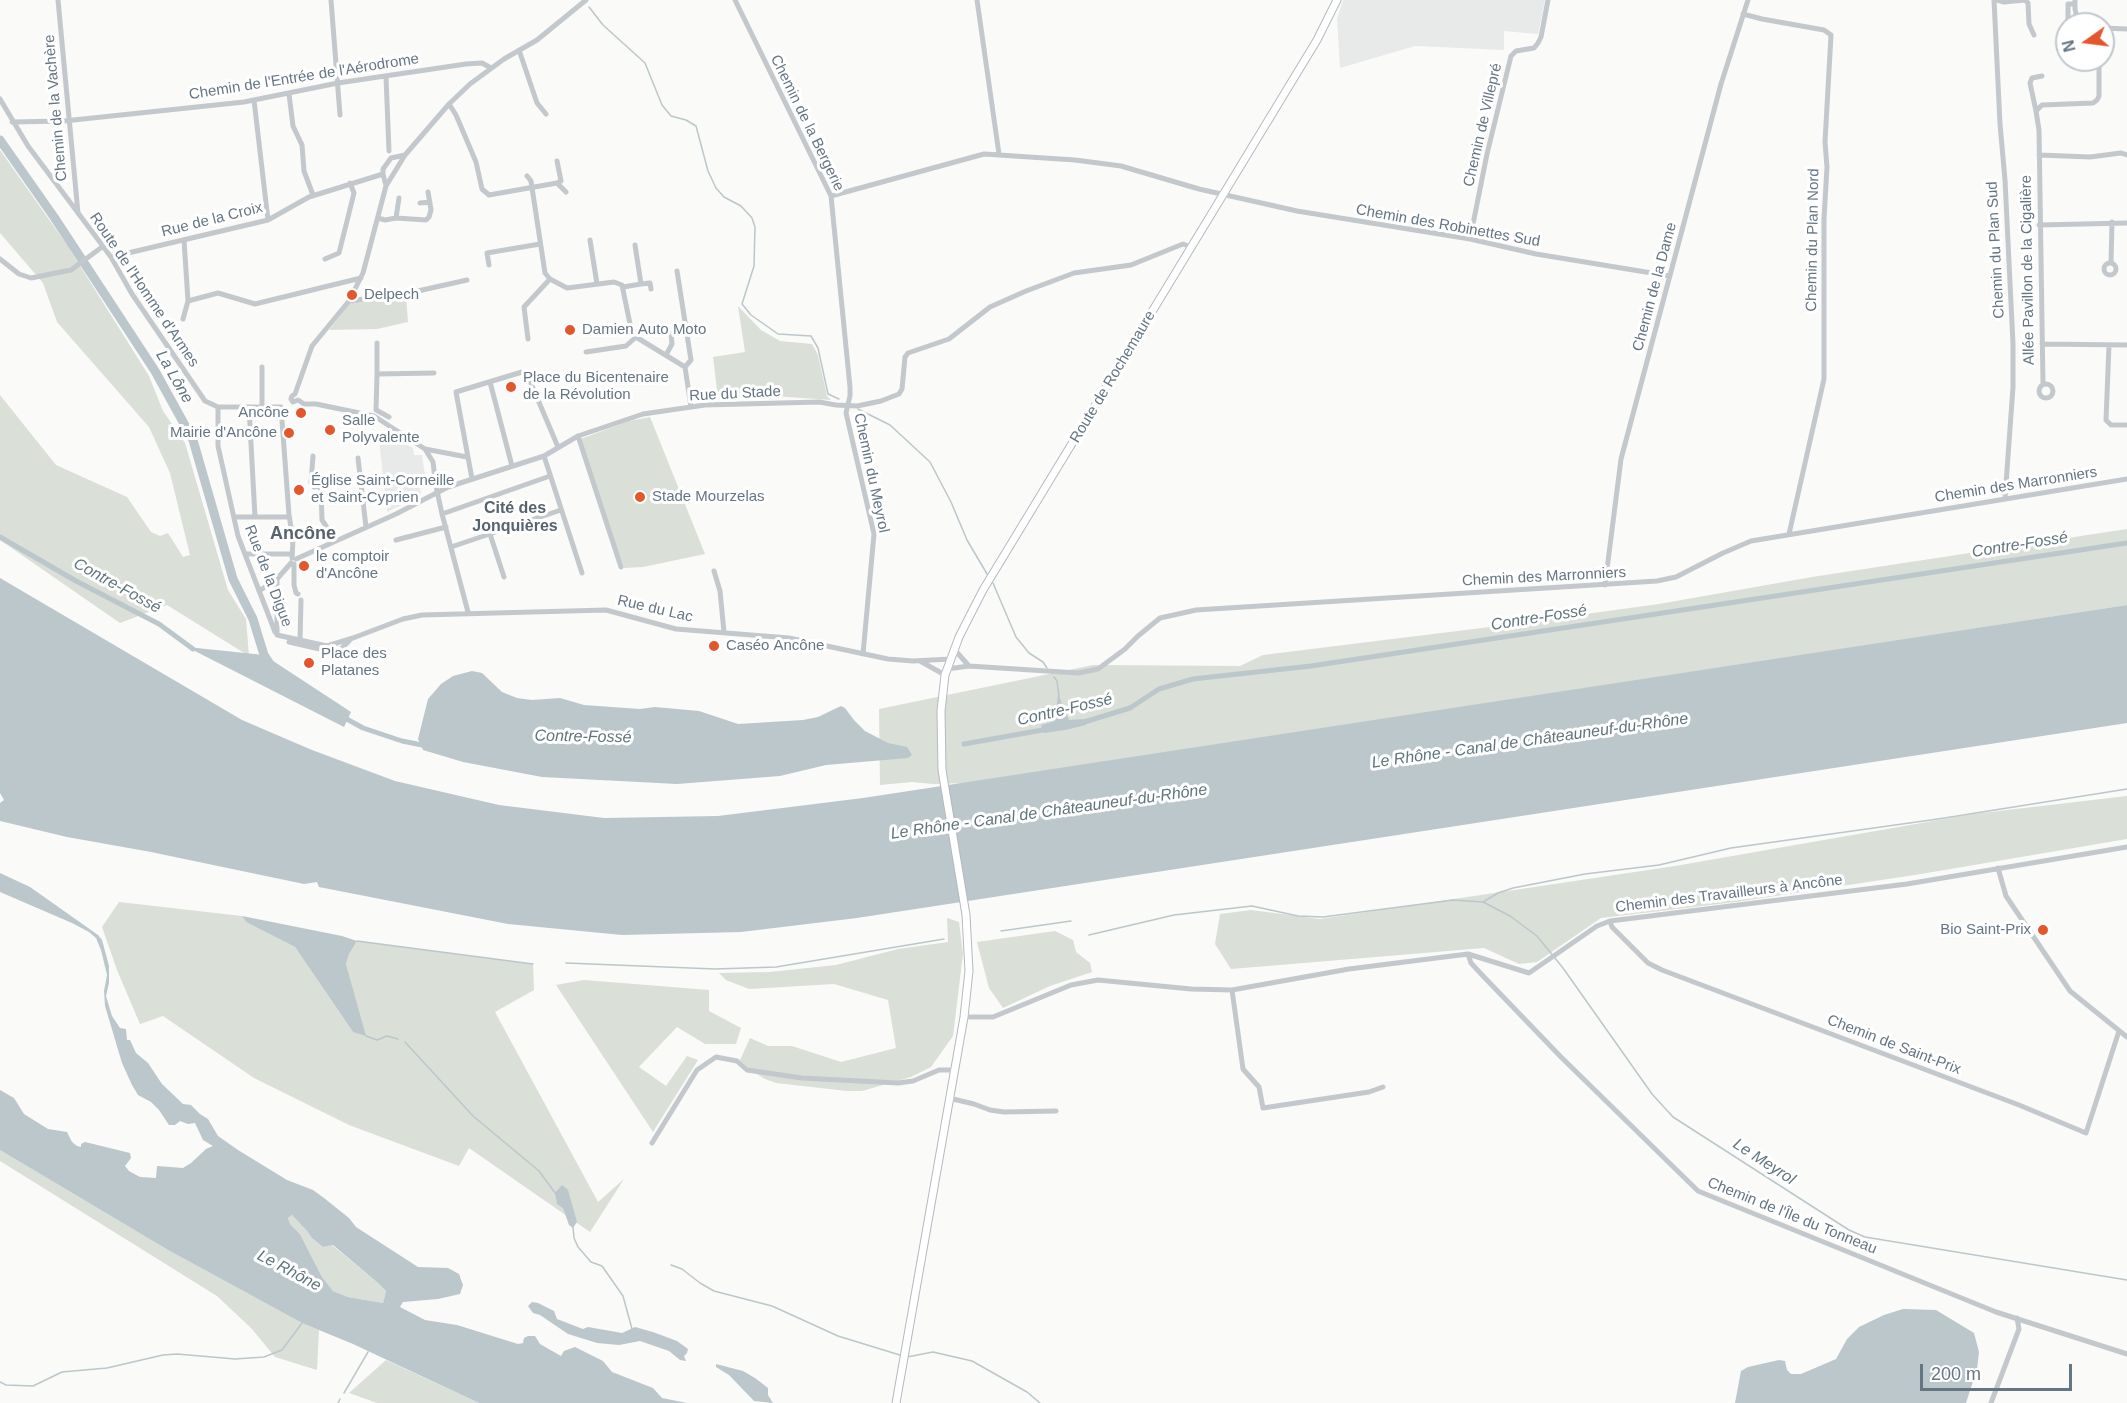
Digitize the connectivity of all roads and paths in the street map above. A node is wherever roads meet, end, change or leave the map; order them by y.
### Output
1 (58, 0) edge
2 (331, 0) edge
3 (586, 0) edge
4 (735, 0) edge
5 (977, 0) edge
6 (1336, 0) edge
7 (1548, 0) edge
8 (1748, 0) edge
9 (1995, 0) edge
10 (2075, 2) edge
11 (2068, 12) edge
12 (1743, 14) junction
13 (2034, 35) dead end
14 (519, 50) junction
15 (491, 68) junction
16 (2099, 72) edge
17 (2042, 76) dead end
18 (386, 77) junction
19 (338, 83) junction
20 (289, 94) junction
21 (0, 99) edge
22 (254, 100) junction
23 (449, 104) junction
24 (2036, 111) junction
25 (546, 114) dead end
26 (340, 116) dead end
27 (69, 120) junction
28 (12, 122) junction
29 (999, 154) junction
30 (405, 155) junction
31 (2039, 155) junction
32 (2127, 155) edge
33 (394, 158) junction
34 (557, 161) dead end
35 (401, 163) junction
36 (383, 176) junction
37 (392, 176) junction
38 (527, 176) dead end
39 (350, 183) junction
40 (557, 183) junction
41 (386, 186) junction
42 (531, 187) junction
43 (428, 192) dead end
44 (566, 192) dead end
45 (313, 195) junction
46 (1223, 195) junction
47 (831, 196) junction
48 (399, 198) dead end
49 (430, 202) junction
50 (420, 203) dead end
51 (78, 214) junction
52 (378, 218) junction
53 (396, 218) junction
54 (268, 220) junction
55 (2112, 222) junction
56 (2127, 223) edge
57 (2039, 225) junction
58 (1470, 239) junction
59 (184, 240) junction
60 (590, 240) dead end
61 (540, 244) junction
62 (635, 245) dead end
63 (102, 247) junction
64 (1191, 247) junction
65 (111, 257) junction
66 (325, 258) dead end
67 (0, 259) edge
68 (2112, 264) dead end
69 (489, 265) dead end
70 (677, 271) dead end
71 (1670, 276) junction
72 (361, 278) junction
73 (550, 279) junction
74 (467, 280) dead end
75 (597, 284) junction
76 (641, 284) junction
77 (623, 287) junction
78 (651, 289) dead end
79 (188, 301) junction
80 (349, 301) junction
81 (183, 319) dead end
82 (671, 333) dead end
83 (636, 337) junction
84 (528, 339) dead end
85 (377, 343) dead end
86 (2042, 344) junction
87 (2109, 345) junction
88 (2127, 345) edge
89 (586, 352) dead end
90 (666, 355) junction
91 (262, 366) dead end
92 (685, 367) junction
93 (434, 373) dead end
94 (377, 374) junction
95 (490, 382) junction
96 (2043, 385) dead end
97 (295, 398) junction
98 (846, 405) junction
99 (218, 407) junction
100 (249, 407) junction
101 (262, 407) junction
102 (281, 407) junction
103 (691, 407) junction
104 (375, 413) junction
105 (389, 417) dead end
106 (2127, 425) edge
107 (578, 436) junction
108 (558, 447) junction
109 (425, 449) junction
110 (313, 456) dead end
111 (544, 456) junction
112 (467, 457) junction
113 (358, 458) dead end
114 (512, 466) junction
115 (550, 476) junction
116 (472, 479) junction
117 (2127, 479) edge
118 (438, 492) junction
119 (2005, 498) junction
120 (561, 510) junction
121 (442, 514) junction
122 (234, 517) junction
123 (255, 517) junction
124 (289, 517) junction
125 (366, 527) junction
126 (446, 527) junction
127 (490, 534) junction
128 (1789, 534) junction
129 (396, 540) dead end
130 (336, 541) junction
131 (451, 547) junction
132 (245, 554) junction
133 (293, 560) junction
134 (621, 567) dead end
135 (714, 571) dead end
136 (582, 573) dead end
137 (504, 578) dead end
138 (277, 579) junction
139 (1605, 585) junction
140 (259, 591) junction
141 (468, 612) junction
142 (724, 632) junction
143 (277, 636) junction
144 (353, 638) junction
145 (300, 641) junction
146 (954, 649) junction
147 (863, 654) junction
148 (951, 659) junction
149 (918, 660) junction
150 (969, 666) junction
151 (946, 672) junction
152 (2127, 847) edge
153 (1998, 868) junction
154 (1610, 921) junction
155 (1468, 954) junction
156 (1232, 990) junction
157 (964, 1017) junction
158 (2119, 1031) junction
159 (2127, 1037) edge
160 (954, 1070) junction
161 (1383, 1087) dead end
162 (949, 1098) junction
163 (1056, 1111) dead end
164 (652, 1143) dead end
165 (2017, 1318) junction
166 (2127, 1354) edge
167 (896, 1403) edge
168 (1991, 1403) edge

1 - 27 street, Chemin de la Vachère
2 - 19 street
3 - 14 street
4 - 47 street, Chemin de la Bergerie
5 - 29 street
6 - 46 main road, Route de Rochemaure
7 - 58 street, Chemin de Villepré
8 - 12 street, Chemin de la Dame
9 - 13 street
9 - 119 street, Chemin du Plan Sud
10 - 11 street
12 - 71 street, Chemin de la Dame
12 - 128 street, Chemin du Plan Nord
14 - 15 street
14 - 25 street
15 - 18 street, Chemin de l'Entrée de l'Aérodrome
15 - 23 street
16 - 24 street
17 - 24 street, Allée Pavillon de la Cigalière
18 - 19 street, Chemin de l'Entrée de l'Aérodrome
18 - 33 street
19 - 20 street, Chemin de l'Entrée de l'Aérodrome
19 - 26 street
20 - 22 street, Chemin de l'Entrée de l'Aérodrome
20 - 45 street
21 - 28 street, Route de l'Homme d'Armes
22 - 27 street, Chemin de l'Entrée de l'Aérodrome
22 - 54 street
23 - 30 street
23 - 42 street
24 - 31 street, Allée Pavillon de la Cigalière
27 - 28 street, Chemin de l'Entrée de l'Aérodrome
27 - 51 street, Chemin de la Vachère
28 - 51 street, Route de l'Homme d'Armes
29 - 46 street, Chemin des Robinettes Sud
29 - 47 street, Chemin des Robinettes Sud
30 - 33 street
30 - 35 street
31 - 32 street
31 - 57 street, Allée Pavillon de la Cigalière
33 - 35 street
33 - 36 street
34 - 40 street
35 - 37 street
36 - 37 street, Rue de la Croix
36 - 39 street, Rue de la Croix
36 - 41 street
37 - 41 street
38 - 42 street
39 - 45 street, Rue de la Croix
39 - 66 street
40 - 42 street
40 - 44 street
41 - 52 street
42 - 61 street
43 - 49 street
45 - 54 street, Rue de la Croix
46 - 58 street, Chemin des Robinettes Sud
46 - 64 main road, Route de Rochemaure
47 - 98 street, Chemin de la Bergerie
48 - 53 street
49 - 50 street
49 - 53 street
51 - 63 street, Route de l'Homme d'Armes
52 - 53 street
52 - 72 street
54 - 59 street, Rue de la Croix
55 - 56 street
55 - 57 street
55 - 68 street
57 - 86 street, Allée Pavillon de la Cigalière
58 - 71 street, Chemin des Robinettes Sud
59 - 65 street, Rue de la Croix
59 - 79 street
60 - 75 street
61 - 69 street
61 - 73 street
62 - 76 street
63 - 65 street, Route de l'Homme d'Armes
63 - 67 street
64 - 98 street, Rue du Stade
64 - 146 main road, Route de Rochemaure
65 - 99 street, Route de l'Homme d'Armes
70 - 92 street
71 - 139 street, Chemin de la Dame
72 - 79 street
72 - 80 street
73 - 75 street
73 - 84 street
74 - 80 street
75 - 77 street
76 - 77 street
76 - 78 street
77 - 83 street
79 - 81 street
80 - 97 street
82 - 90 street
83 - 89 street
83 - 90 street
85 - 94 street
86 - 87 street
86 - 96 street, Allée Pavillon de la Cigalière
87 - 88 street
87 - 106 street
90 - 92 street
91 - 101 street
92 - 103 street
93 - 94 street
94 - 104 street
95 - 108 street
95 - 112 street
95 - 114 street
97 - 102 street
97 - 104 street
98 - 103 street, Rue du Stade
98 - 147 street, Chemin du Meyrol
99 - 100 street
99 - 122 street, Rue de la Digue
100 - 101 street
100 - 123 street
101 - 102 street
102 - 124 street
103 - 107 street, Rue du Stade
104 - 105 street
104 - 109 street
107 - 108 street, Rue du Stade
107 - 134 street
108 - 111 street, Rue du Stade
109 - 112 street
109 - 118 street
110 - 130 street
111 - 114 street, Rue du Stade
111 - 115 street
112 - 116 street
113 - 125 street
114 - 116 street, Rue du Stade
115 - 120 street
115 - 121 street
116 - 118 street, Rue du Stade
117 - 119 street, Chemin des Marronniers
118 - 121 street
118 - 125 street, Rue du Stade
119 - 128 street, Chemin des Marronniers
120 - 127 street
120 - 136 street
121 - 126 street
122 - 123 street
122 - 132 street, Rue de la Digue
123 - 124 street
124 - 133 street
125 - 130 street, Rue du Stade
126 - 129 street
126 - 131 street
127 - 131 street
127 - 137 street
128 - 139 street, Chemin des Marronniers
130 - 133 street, Rue du Stade
131 - 141 street
132 - 133 street
132 - 140 street, Rue de la Digue
133 - 138 street, Rue du Stade
133 - 145 street
135 - 142 street
138 - 140 street, Rue du Stade
138 - 143 street
139 - 150 street, Chemin des Marronniers
140 - 143 street, Rue de la Digue
141 - 142 street, Rue du Lac
141 - 144 street, Rue du Lac
142 - 147 street, Rue du Lac
143 - 144 street, Rue de la Digue
143 - 145 street
144 - 145 street
146 - 148 main road, Route de Rochemaure
146 - 150 street
147 - 149 street, Rue du Lac
148 - 149 street, Rue du Lac
148 - 151 main road, Route de Rochemaure
149 - 151 street
150 - 151 street, Chemin des Marronniers
151 - 157 main road, Route de Rochemaure
152 - 153 street, Chemin des Travailleurs à Ancône
153 - 154 street, Chemin des Travailleurs à Ancône
153 - 158 street
154 - 155 street, Chemin des Travailleurs à Ancône
154 - 158 street, Chemin de Saint-Prix
155 - 156 street, Chemin des Travailleurs à Ancône
155 - 165 street, Chemin de l'Île du Tonneau
156 - 157 street, Chemin des Travailleurs à Ancône
156 - 161 street
157 - 160 main road, Route de Rochemaure
158 - 159 street
160 - 162 main road, Route de Rochemaure
160 - 164 street
162 - 163 street
162 - 167 main road, Route de Rochemaure
165 - 166 street, Chemin de l'Île du Tonneau
165 - 168 street

